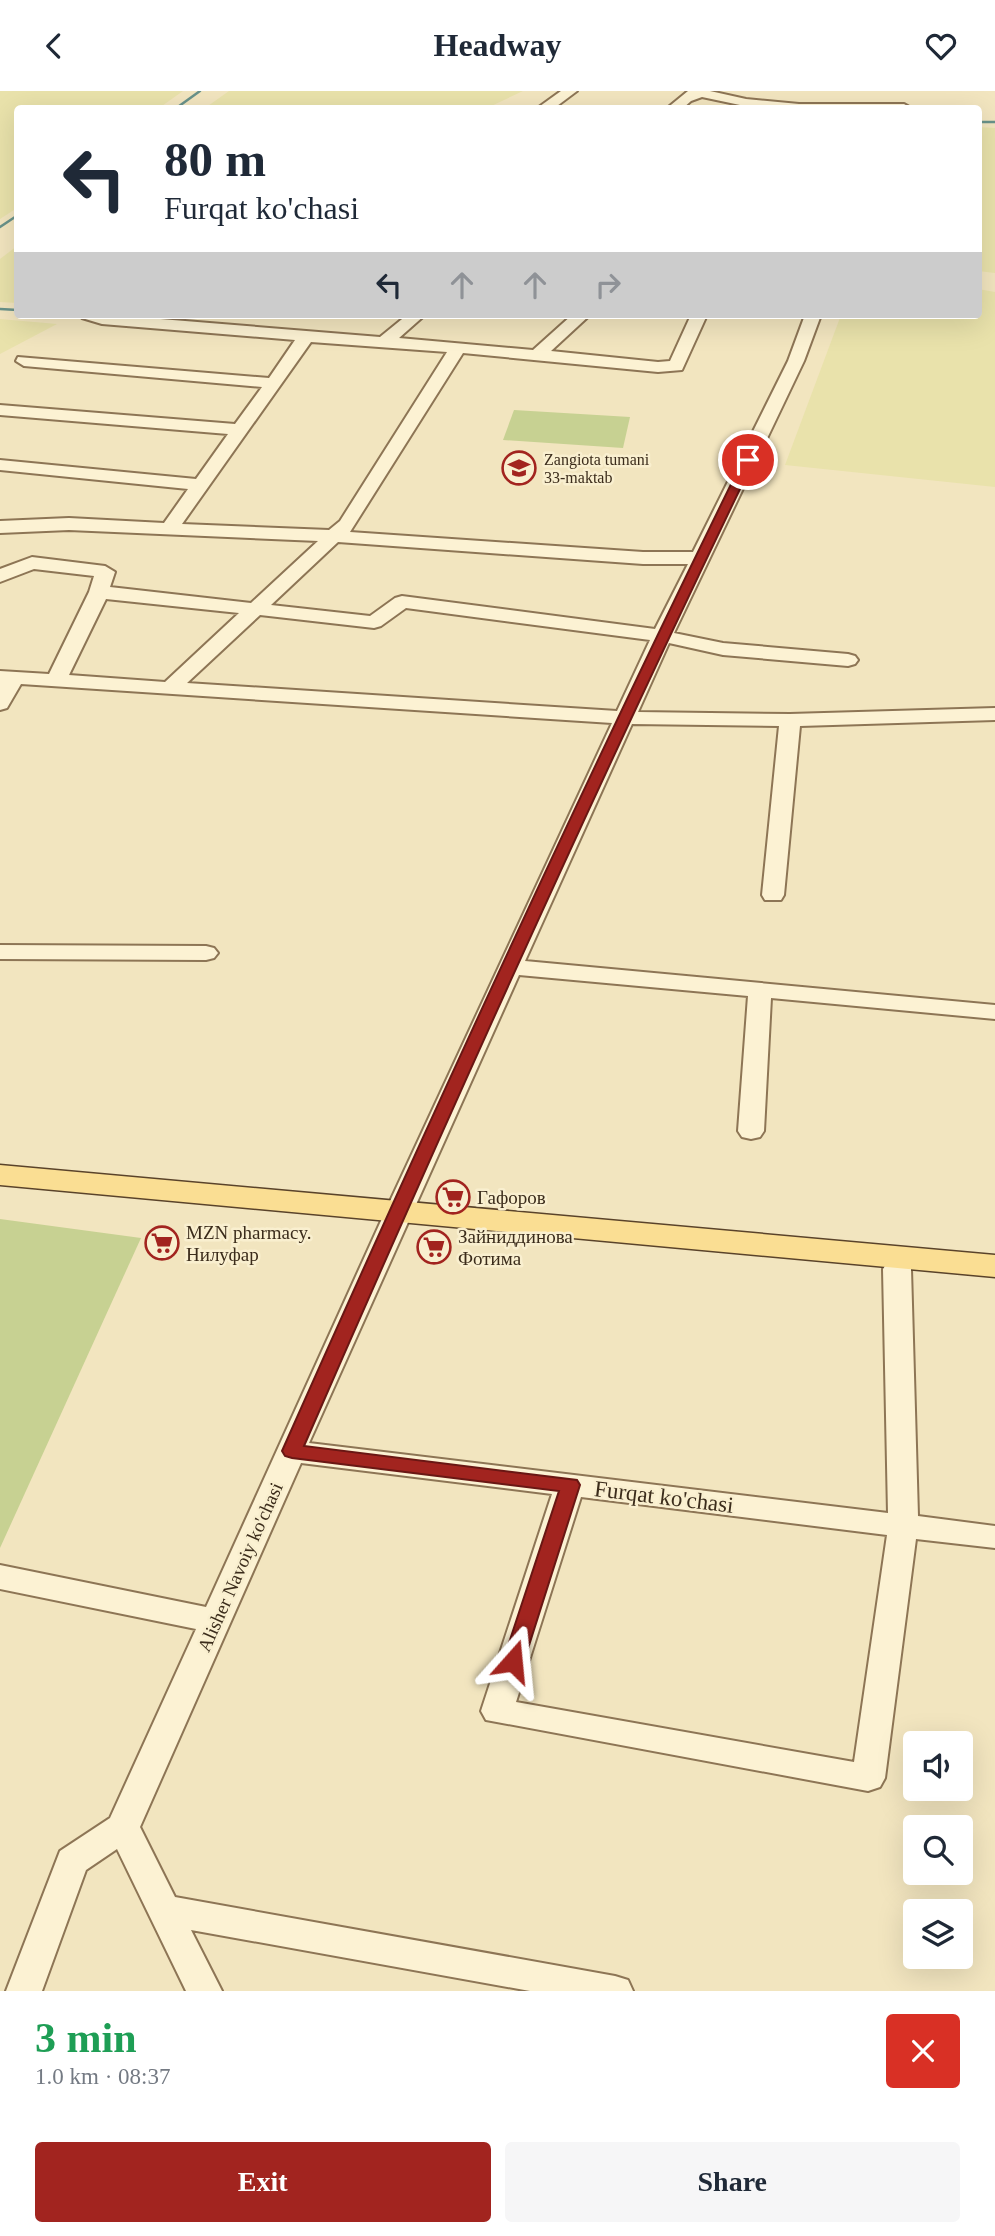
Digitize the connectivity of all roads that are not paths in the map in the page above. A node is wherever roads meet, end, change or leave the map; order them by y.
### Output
1 (570, 91) edge
2 (694, 94) edge
3 (549, 105) edge
4 (679, 105) edge
5 (764, 105) edge
6 (102, 319) edge
7 (245, 319) edge
8 (412, 319) edge
9 (577, 319) edge
10 (697, 319) edge
11 (812, 319) edge
12 (231, 331) junction
13 (306, 337) junction
14 (383, 343) junction
15 (459, 347) junction
16 (538, 353) junction
17 (24, 361) dead end
18 (272, 383) junction
19 (0, 410) edge
20 (240, 430) junction
21 (0, 465) edge
22 (200, 485) junction
23 (0, 527) edge
24 (170, 528) junction
25 (333, 536) junction
26 (701, 558) junction
27 (0, 576) edge
28 (99, 592) junction
29 (253, 609) junction
30 (662, 636) junction
31 (848, 660) dead end
32 (7, 677) edge
33 (56, 681) junction
34 (170, 688) junction
35 (0, 704) edge
36 (995, 714) edge
37 (625, 718) junction
38 (790, 719) junction
39 (773, 895) dead end
40 (0, 952) edge
41 (206, 953) dead end
42 (511, 967) junction
43 (760, 990) junction
44 (995, 1012) edge
45 (751, 1132) dead end
46 (0, 1175) edge
47 (0, 1191) edge
48 (394, 1219) junction
49 (995, 1266) edge
50 (897, 1269) junction
51 (995, 1277) edge
52 (292, 1451) junction
53 (570, 1485) junction
54 (902, 1526) junction
55 (995, 1537) edge
56 (0, 1577) edge
57 (215, 1621) junction
58 (122, 1827) junction
59 (164, 1910) junction
60 (24, 1991) edge
61 (204, 1991) edge
62 (615, 1991) edge

1 - 3 street
2 - 4 street
2 - 5 street
6 - 12 street
7 - 12 street
8 - 14 street
9 - 16 street
10 - 16 street
11 - 26 street, Alisher Navoiy ko'chasi
12 - 13 street
13 - 14 street
13 - 18 street
14 - 15 street
15 - 16 street
15 - 25 street
17 - 18 street
18 - 20 street
19 - 20 street
20 - 22 street
21 - 22 street
22 - 24 street
23 - 24 street
24 - 25 street
25 - 26 street
25 - 29 street
26 - 30 street, Alisher Navoiy ko'chasi
27 - 28 street
28 - 29 street
28 - 33 street
29 - 30 street
29 - 34 street
30 - 31 street
30 - 37 street, Alisher Navoiy ko'chasi
32 - 33 street
32 - 35 street
33 - 34 street
34 - 37 street
36 - 38 street
37 - 38 street
37 - 42 street, Alisher Navoiy ko'chasi
38 - 39 street
40 - 41 street
42 - 43 street
42 - 48 street, Alisher Navoiy ko'chasi
43 - 44 street
43 - 45 street
46 - 48 main road
47 - 48 main road
48 - 49 main road
48 - 50 main road
48 - 52 street, Alisher Navoiy ko'chasi
50 - 51 main road
50 - 54 street
52 - 53 street, Furqat ko'chasi
52 - 57 street, Alisher Navoiy ko'chasi
53 - 54 street, Furqat ko'chasi
53 - 54 street
54 - 55 street, Furqat ko'chasi
56 - 57 street
57 - 58 street, Alisher Navoiy ko'chasi
58 - 59 street
58 - 60 street
59 - 61 street
59 - 62 street

